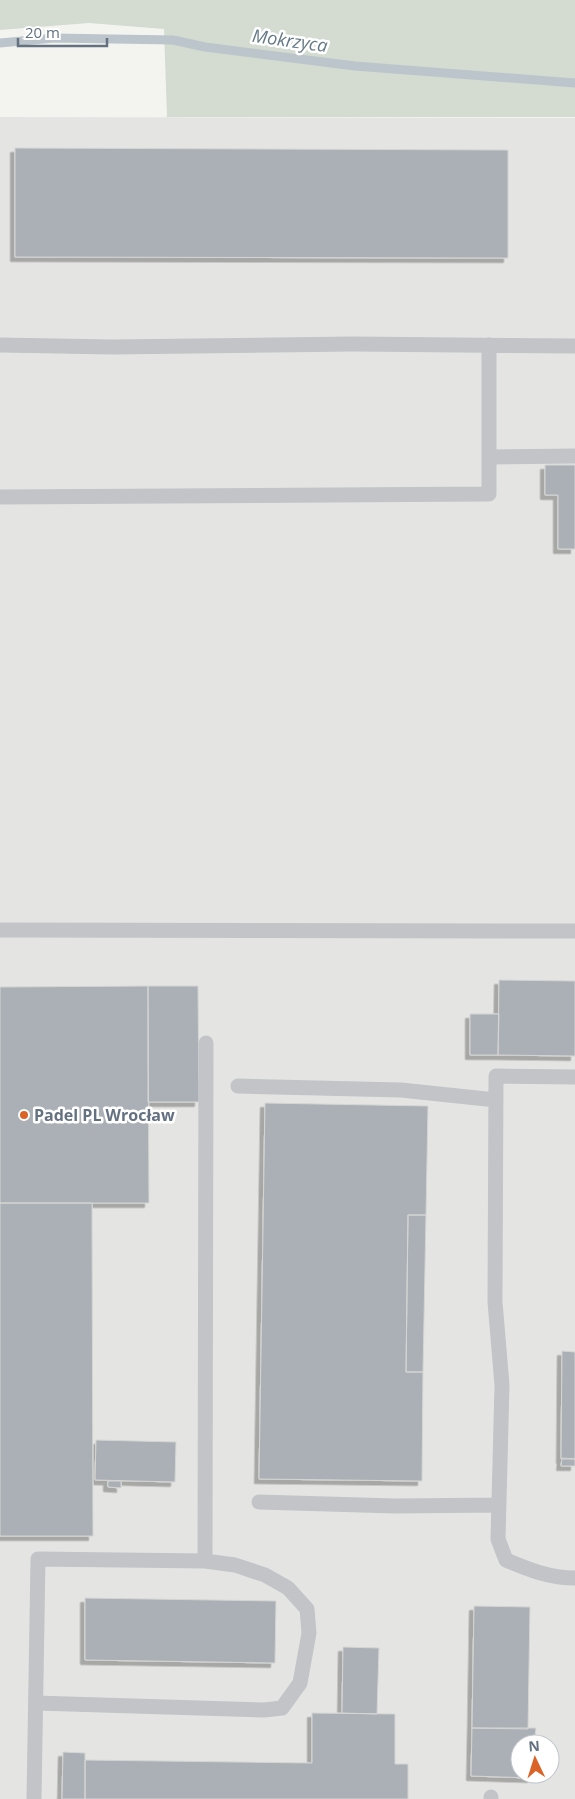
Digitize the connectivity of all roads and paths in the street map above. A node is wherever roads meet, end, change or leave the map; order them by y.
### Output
1 (0, 345) edge
2 (489, 345) junction
3 (575, 346) edge
4 (575, 456) edge
5 (489, 457) junction
6 (0, 498) edge
7 (0, 930) edge
8 (575, 931) edge
9 (206, 1042) dead end
10 (575, 1077) edge
11 (238, 1086) dead end
12 (496, 1100) junction
13 (259, 1502) dead end
14 (499, 1506) junction
15 (205, 1561) junction
16 (575, 1578) edge
17 (36, 1703) junction
18 (34, 1799) edge

1 - 2 lane
2 - 3 lane
2 - 5 lane
4 - 5 lane
5 - 6 lane
7 - 8 lane
9 - 15 lane
10 - 12 lane
11 - 12 lane
12 - 14 lane
13 - 14 lane
14 - 16 lane
15 - 17 lane
15 - 17 lane
17 - 18 lane

